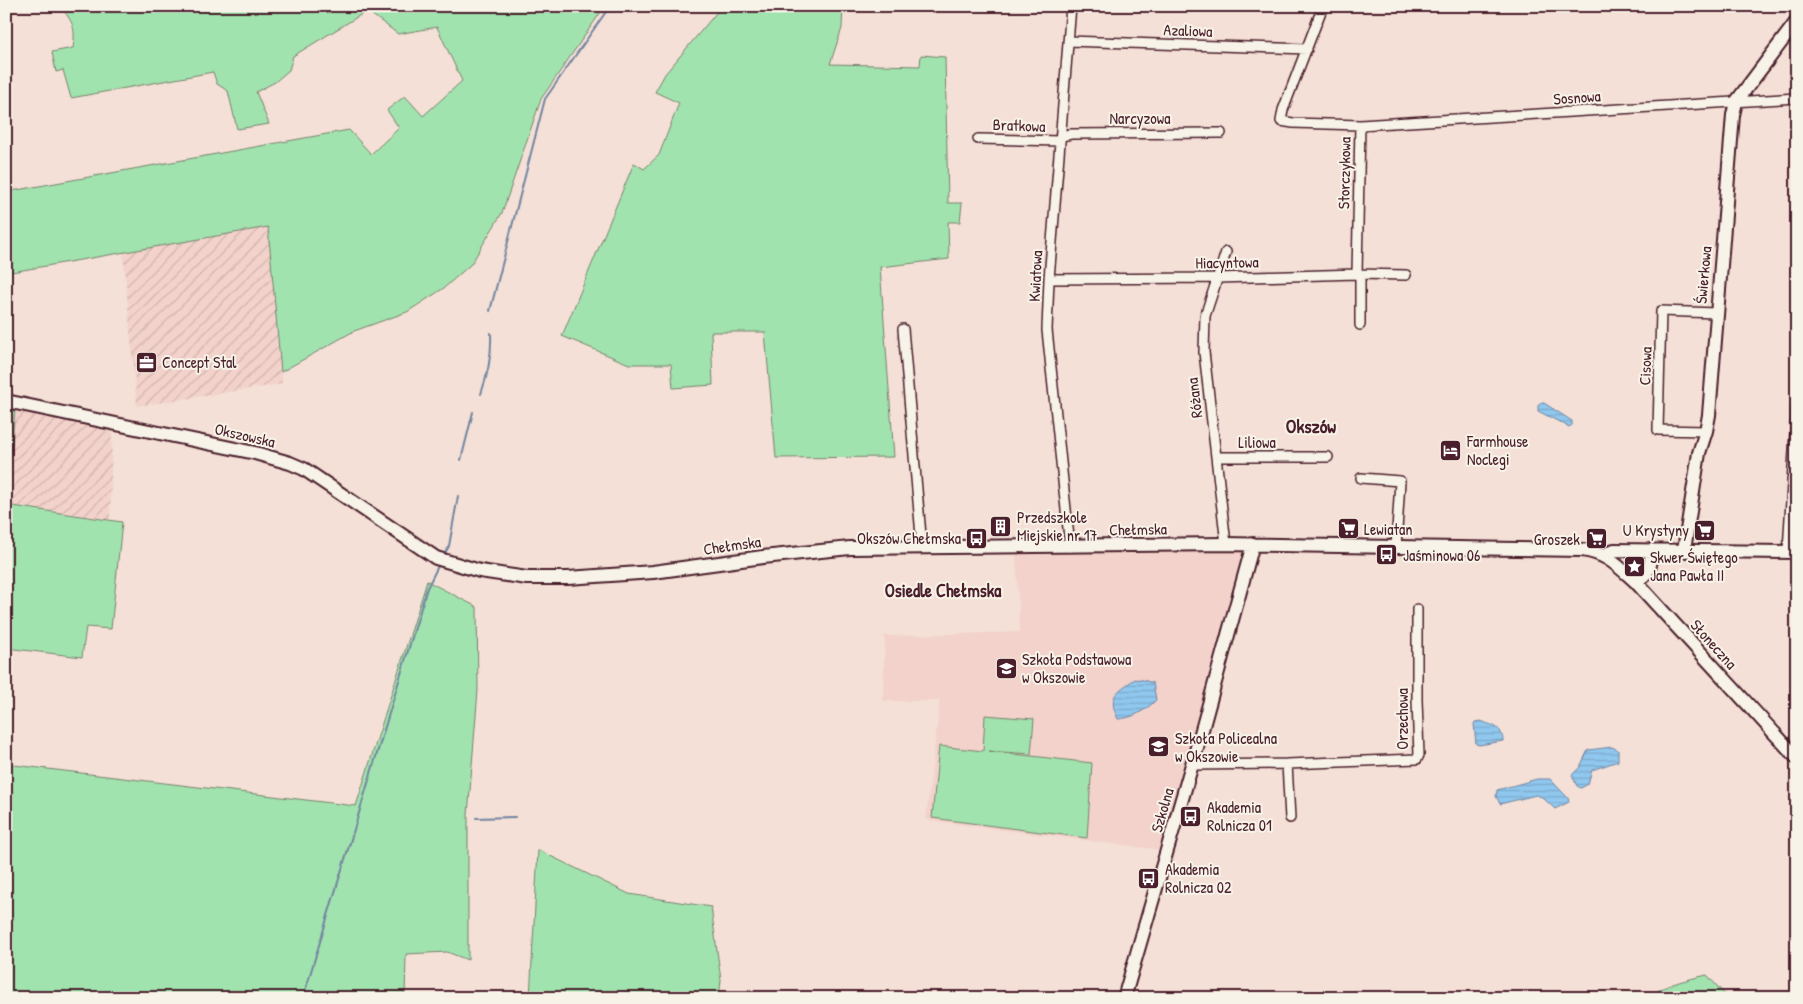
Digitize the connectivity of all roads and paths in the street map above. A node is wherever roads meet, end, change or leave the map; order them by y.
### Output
1 (1071, 6) edge
2 (1324, 6) edge
3 (1797, 21) edge
4 (1068, 41) junction
5 (1307, 49) junction
6 (1797, 98) edge
7 (1736, 102) junction
8 (1360, 125) junction
9 (1221, 133) dead end
10 (978, 139) dead end
11 (1060, 139) junction
12 (1226, 252) dead end
13 (1358, 274) junction
14 (1406, 275) dead end
15 (1049, 278) junction
16 (1217, 278) junction
17 (1716, 313) junction
18 (1360, 325) dead end
19 (903, 329) dead end
20 (7, 397) edge
21 (1797, 400) edge
22 (1706, 431) junction
23 (1216, 457) junction
24 (1328, 457) dead end
25 (1361, 478) dead end
26 (1226, 544) junction
27 (1253, 544) junction
28 (1070, 546) junction
29 (922, 547) junction
30 (1396, 547) junction
31 (1651, 550) junction
32 (1684, 550) junction
33 (1792, 552) edge
34 (1604, 555) junction
35 (451, 564) joint
36 (1635, 581) junction
37 (1417, 609) dead end
38 (1797, 758) edge
39 (1287, 764) junction
40 (1192, 765) junction
41 (1290, 818) dead end
42 (1124, 998) edge

1 - 4 street, Kwiatowa
2 - 5 street, Storczykowa
3 - 7 main road, Świerkowa
4 - 5 street, Azaliowa
4 - 11 street, Kwiatowa
5 - 8 street, Storczykowa
6 - 7 street, Sosnowa
7 - 8 street, Sosnowa
7 - 17 main road, Świerkowa
8 - 13 street, Storczykowa
9 - 11 street, Narcyzowa
10 - 11 street, Bratkowa
11 - 15 street, Kwiatowa
12 - 16 street, Różana
13 - 14 street, Hiacyntowa
13 - 16 street, Hiacyntowa
13 - 18 street, Storczykowa
15 - 16 street, Hiacyntowa
15 - 28 street, Kwiatowa
16 - 23 street, Różana
17 - 22 main road, Świerkowa
17 - 22 street, Cisowa
19 - 29 street
20 - 35 main road, Okszowska
21 - 33 street
22 - 32 main road, Świerkowa
23 - 24 street, Liliowa
23 - 26 street, Różana
25 - 30 street
26 - 27 main road, Chełmska
26 - 28 main road, Chełmska
27 - 30 main road, Chełmska
27 - 40 main road, Szkolna
28 - 29 main road, Chełmska
29 - 35 main road, Chełmska
30 - 34 main road, Chełmska
31 - 32 main road, Chełmska
31 - 34 main road, Chełmska
31 - 36 main road
32 - 33 main road, Chełmska
34 - 36 main road, Słoneczna
36 - 38 main road, Słoneczna
37 - 39 street, Orzechowa
39 - 40 street, Orzechowa
39 - 41 street
40 - 42 main road, Szkolna

